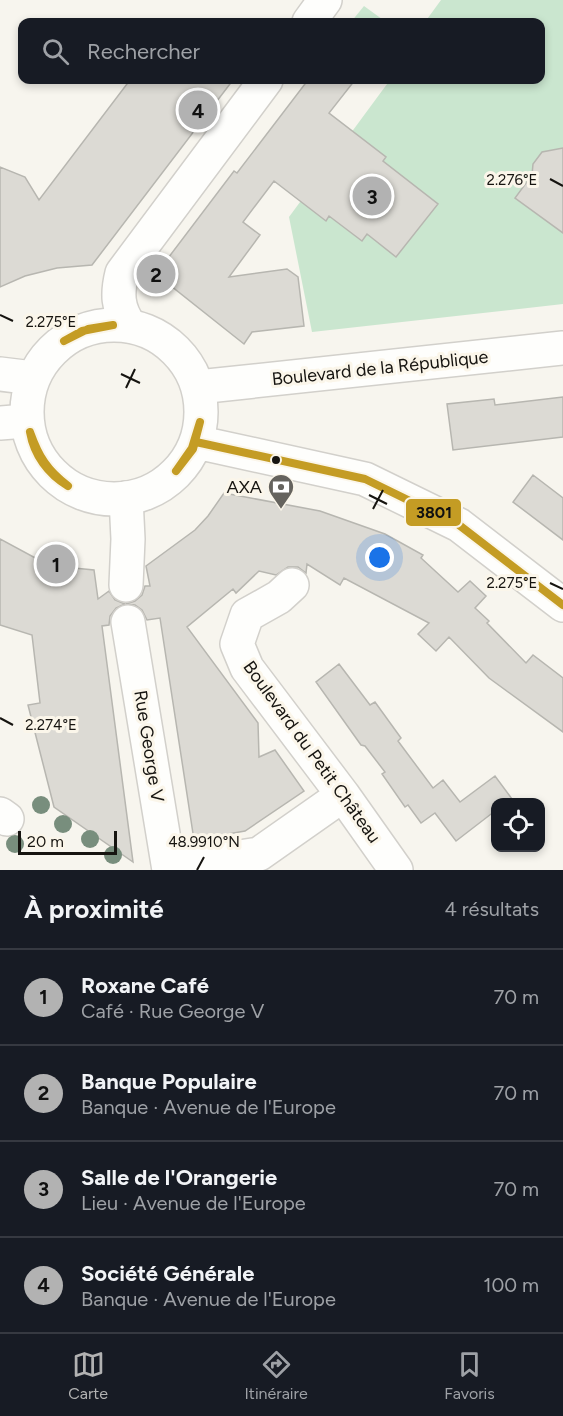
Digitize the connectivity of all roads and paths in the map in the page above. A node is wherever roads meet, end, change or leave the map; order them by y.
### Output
1 (326, 0) edge
2 (312, 18) edge
3 (263, 84) edge
4 (130, 326) junction
5 (563, 348) edge
6 (0, 374) edge
7 (33, 378) junction
8 (198, 387) junction
9 (13, 416) edge
10 (196, 442) junction
11 (126, 498) junction
12 (126, 585) dead end
13 (292, 585) dead end
14 (563, 604) edge
15 (128, 622) dead end
16 (343, 795) junction
17 (169, 869) edge
18 (396, 870) edge

1 - 2 street
3 - 4 street
4 - 7 street
4 - 8 street
5 - 8 street, Boulevard de la République
6 - 7 street
7 - 9 street
8 - 10 street
9 - 11 street
10 - 11 street
10 - 14 street
11 - 12 street
13 - 16 street, Boulevard du Petit Château
15 - 17 street, Rue George V
16 - 17 street
16 - 18 street, Boulevard du Petit Château

